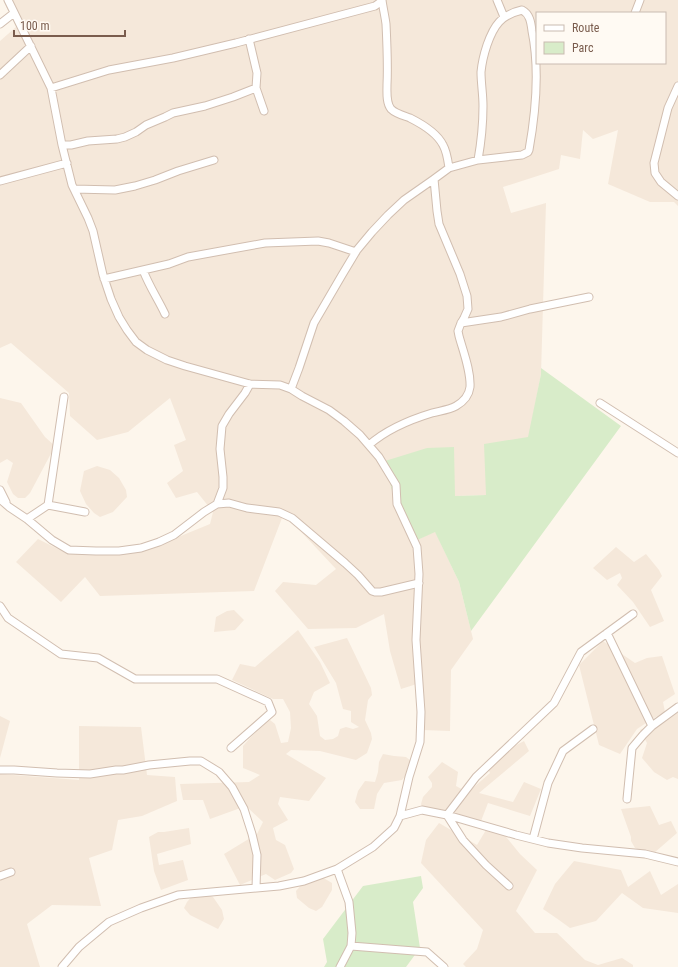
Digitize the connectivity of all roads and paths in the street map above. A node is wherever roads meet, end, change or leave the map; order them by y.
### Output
1 (8, 0) edge
2 (497, 0) edge
3 (640, 0) edge
4 (382, 1) edge
5 (634, 12) edge
6 (14, 13) junction
7 (504, 17) junction
8 (0, 24) edge
9 (249, 39) junction
10 (31, 46) junction
11 (0, 75) edge
12 (678, 86) edge
13 (51, 88) junction
14 (256, 88) junction
15 (264, 112) dead end
16 (62, 145) junction
17 (214, 160) dead end
18 (478, 160) junction
19 (67, 163) junction
20 (450, 168) junction
21 (434, 179) junction
22 (0, 181) edge
23 (74, 189) junction
24 (678, 196) edge
25 (356, 252) junction
26 (143, 270) junction
27 (104, 279) junction
28 (589, 297) dead end
29 (165, 314) dead end
30 (461, 323) junction
31 (250, 384) junction
32 (292, 388) junction
33 (64, 397) dead end
34 (600, 403) dead end
35 (369, 445) junction
36 (678, 453) edge
37 (0, 490) edge
38 (0, 499) edge
39 (48, 504) junction
40 (217, 504) junction
41 (9, 507) junction
42 (85, 512) dead end
43 (27, 519) junction
44 (419, 583) junction
45 (0, 606) edge
46 (633, 614) dead end
47 (607, 633) junction
48 (678, 706) edge
49 (652, 726) junction
50 (593, 729) dead end
51 (231, 748) dead end
52 (0, 770) edge
53 (627, 798) dead end
54 (447, 815) junction
55 (400, 816) junction
56 (533, 839) junction
57 (678, 862) edge
58 (337, 869) junction
59 (11, 872) dead end
60 (0, 876) edge
61 (509, 886) dead end
62 (256, 888) junction
63 (351, 946) junction
64 (62, 967) edge
65 (340, 967) edge
66 (444, 967) edge

1 - 6 street
2 - 7 street
3 - 5 street
4 - 9 street
4 - 20 street
6 - 8 street
6 - 10 street
7 - 18 street
7 - 18 street
9 - 13 street
9 - 14 street
10 - 11 street
10 - 13 street
12 - 24 street
13 - 16 street
14 - 15 street
14 - 16 street
16 - 19 street
17 - 23 street
18 - 20 street
19 - 22 street
19 - 23 street
20 - 21 street
21 - 25 street
21 - 30 street
23 - 27 street
25 - 26 street
25 - 32 street
26 - 27 street
26 - 29 street
27 - 31 street
28 - 30 street
30 - 35 street
31 - 32 street
31 - 40 street
32 - 35 street
33 - 39 street
34 - 36 street
35 - 44 street
37 - 41 street
38 - 41 street
39 - 42 street
39 - 43 street
40 - 43 street
40 - 44 street
41 - 43 street
44 - 55 street
45 - 51 street
46 - 47 street
47 - 49 street
47 - 54 street
48 - 49 street
49 - 53 street
50 - 56 street
52 - 62 street
54 - 55 street
54 - 56 street
54 - 61 street
55 - 58 street
56 - 57 street
58 - 62 street
58 - 63 street
59 - 60 street
62 - 64 street
63 - 65 street
63 - 66 street

